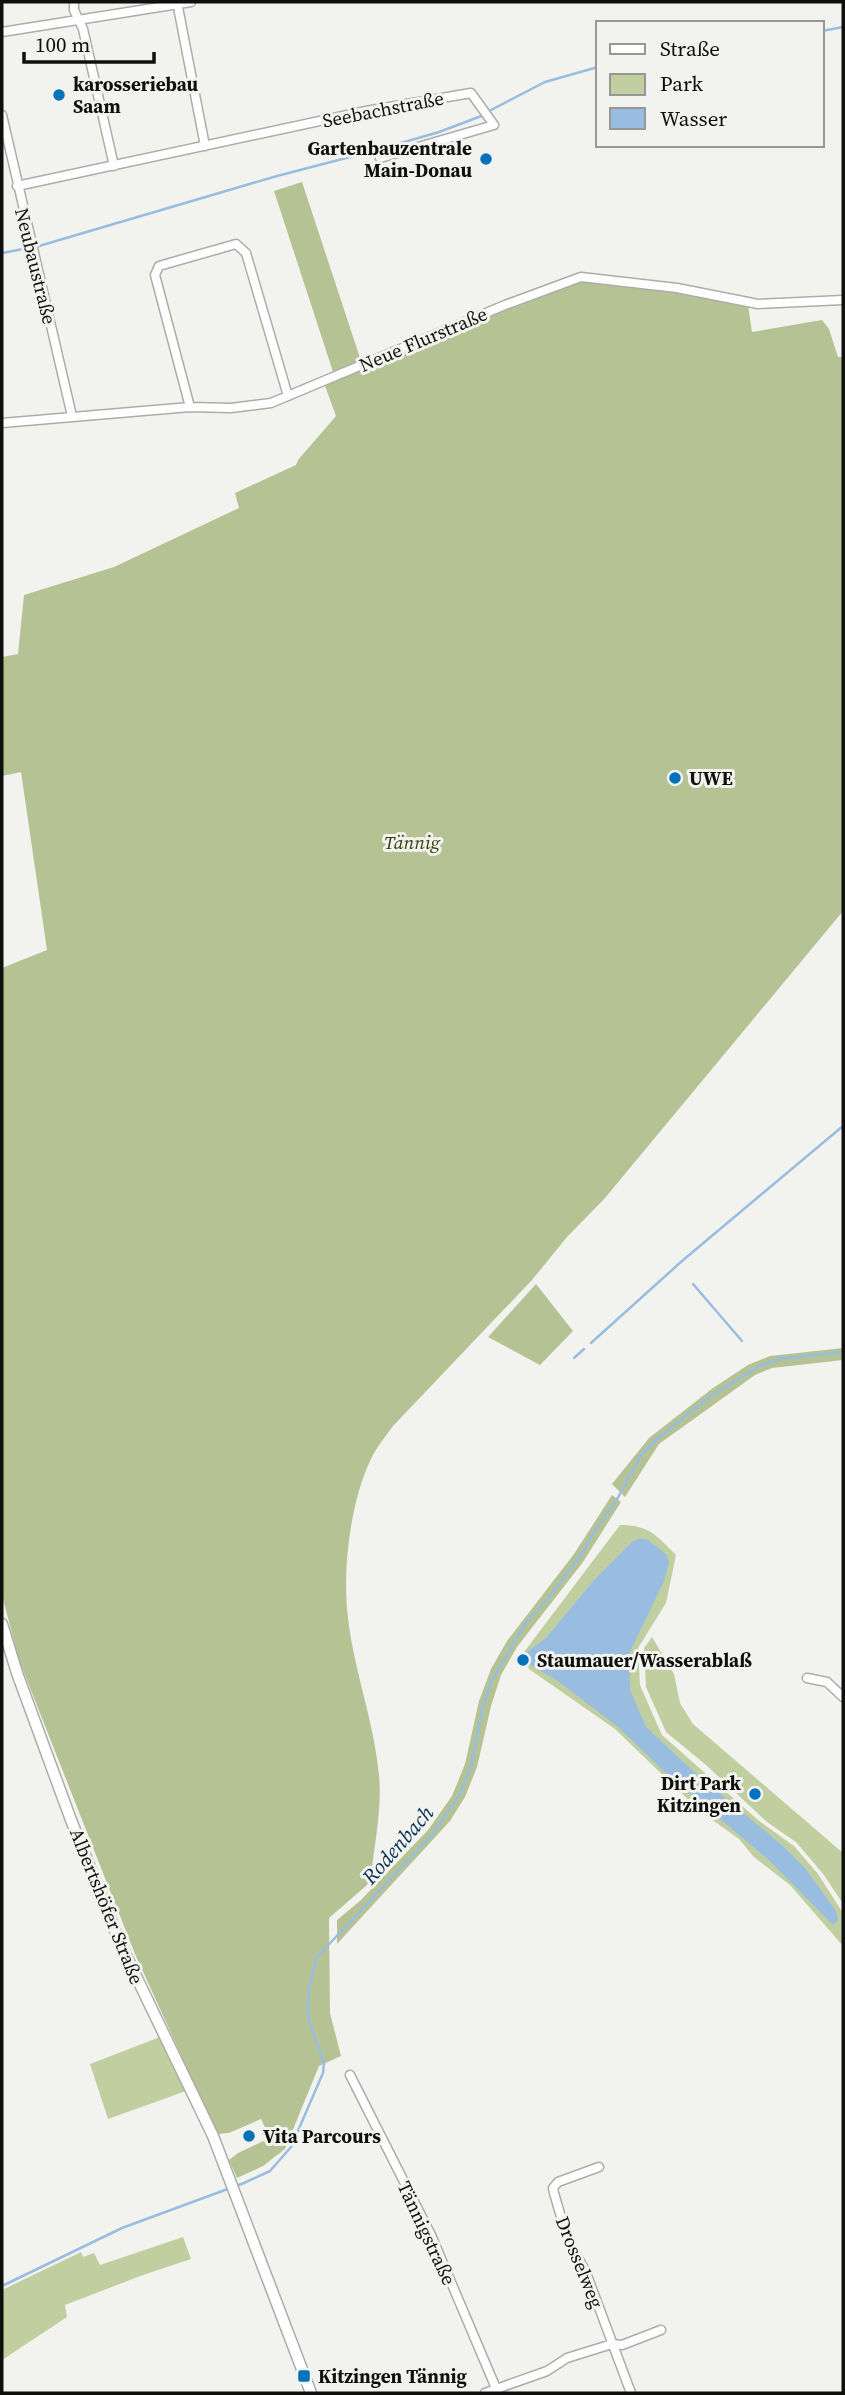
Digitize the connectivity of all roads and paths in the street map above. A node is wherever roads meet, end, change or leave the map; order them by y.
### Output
1 (74, 2) edge
2 (191, 2) edge
3 (177, 3) edge
4 (80, 20) junction
5 (2, 33) edge
6 (2, 115) edge
7 (205, 146) junction
8 (380, 158) dead end
9 (114, 166) junction
10 (17, 186) junction
11 (843, 300) edge
12 (288, 396) junction
13 (190, 407) junction
14 (72, 416) junction
15 (2, 423) edge
16 (2, 1624) edge
17 (807, 1678) dead end
18 (843, 1697) edge
19 (349, 2075) dead end
20 (599, 2166) dead end
21 (661, 2330) dead end
22 (612, 2344) junction
23 (497, 2391) edge
24 (311, 2393) edge
25 (485, 2393) edge
26 (631, 2393) edge

1 - 4 street
2 - 3 street
3 - 4 street
3 - 7 street
4 - 5 street
4 - 9 street
6 - 10 street, Neubaustraße
7 - 8 street, Seebachstraße
7 - 9 street, Seebachstraße
9 - 10 street, Seebachstraße
10 - 14 street, Neubaustraße
11 - 12 street, Neue Flurstraße
12 - 13 street, Neue Flurstraße
12 - 13 street
13 - 14 street, Neue Flurstraße
14 - 15 street, Neue Flurstraße
16 - 24 street, Albertshöfer Straße
17 - 18 street
19 - 23 street, Tännigstraße
20 - 22 street, Drosselweg
21 - 22 street
22 - 23 street
22 - 26 street
23 - 25 street

